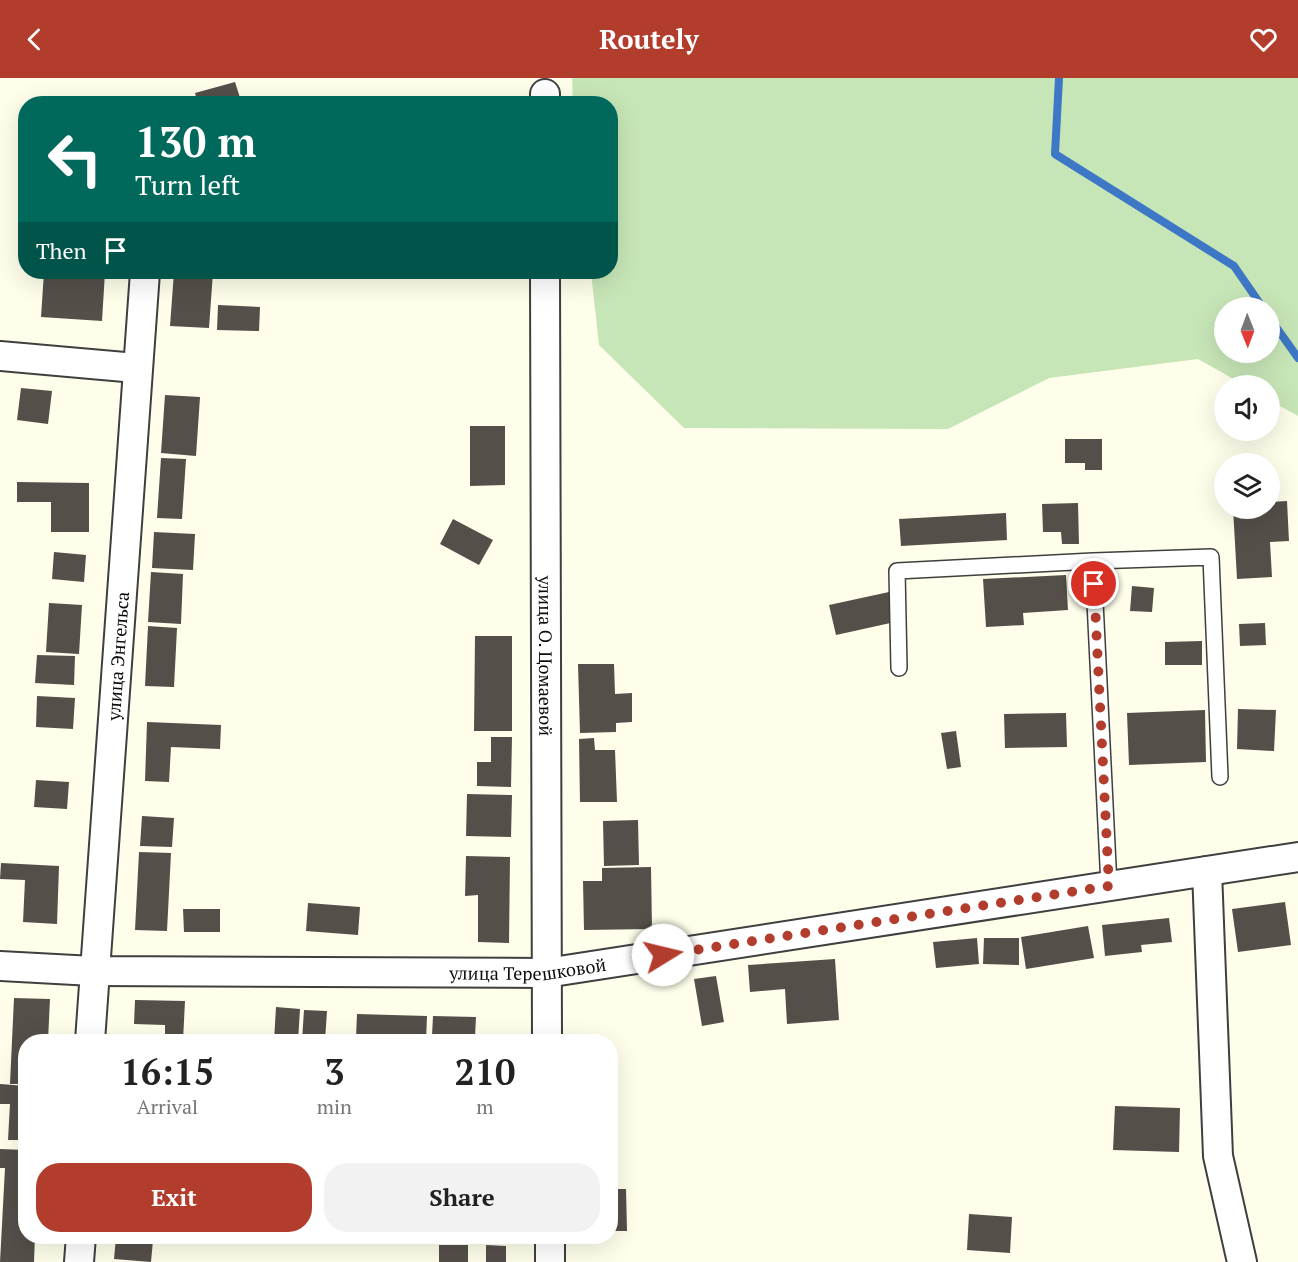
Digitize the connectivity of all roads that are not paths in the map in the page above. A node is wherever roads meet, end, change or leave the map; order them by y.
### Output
1 (144, 279) edge
2 (545, 279) edge
3 (0, 356) edge
4 (136, 368) junction
5 (1093, 561) junction
6 (899, 668) dead end
7 (1220, 777) dead end
8 (1298, 857) edge
9 (1207, 871) junction
10 (1109, 886) junction
11 (0, 966) edge
12 (93, 971) junction
13 (546, 973) junction
14 (90, 1034) edge
15 (547, 1034) edge
16 (80, 1244) edge
17 (550, 1244) edge
18 (79, 1262) edge
19 (550, 1262) edge
20 (1242, 1262) edge

1 - 4 street, улица Энгельса
2 - 13 street, улица О. Цомаевой
3 - 4 street
4 - 12 street, улица Энгельса
5 - 6 lane
5 - 7 lane
5 - 10 lane
8 - 9 street, улица Терешковой
9 - 10 street, улица Терешковой
9 - 20 street
10 - 13 street, улица Терешковой
11 - 12 street, улица Терешковой
12 - 13 street, улица Терешковой
12 - 14 street, улица Энгельса
13 - 15 street, улица О. Цомаевой
16 - 18 street
17 - 19 street

